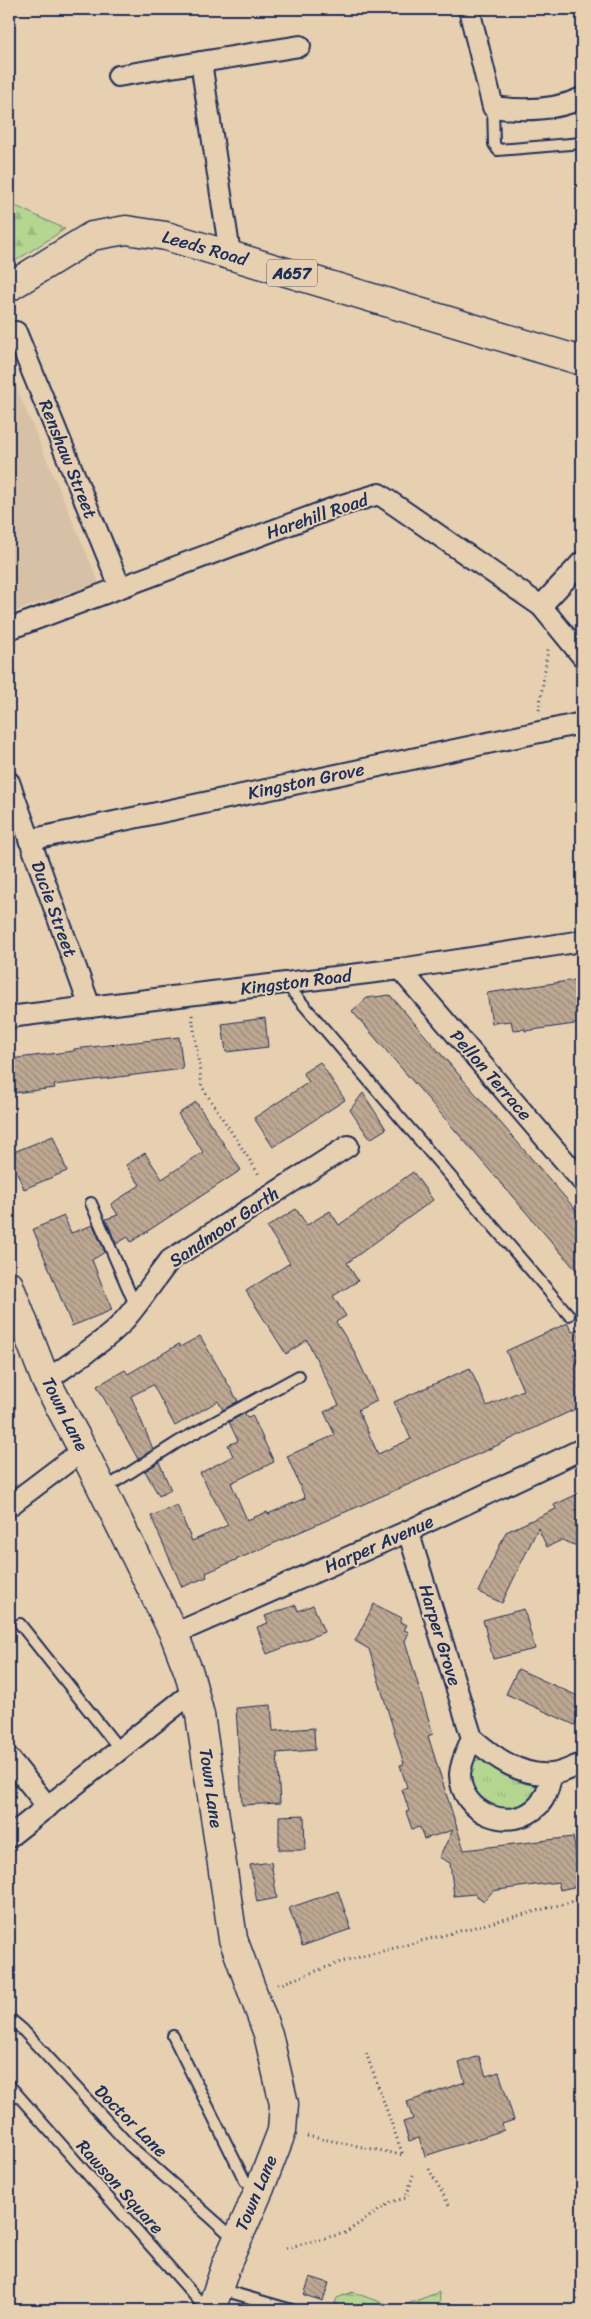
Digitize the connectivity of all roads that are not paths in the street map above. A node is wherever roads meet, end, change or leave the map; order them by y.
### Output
1 (469, 9) edge
2 (300, 46) dead end
3 (201, 62) junction
4 (118, 76) dead end
5 (582, 98) edge
6 (493, 107) junction
7 (582, 143) edge
8 (230, 254) junction
9 (9, 287) edge
10 (16, 332) dead end
11 (582, 361) edge
12 (582, 562) edge
13 (120, 587) junction
14 (547, 612) junction
15 (9, 629) edge
16 (582, 656) edge
17 (582, 723) edge
18 (9, 782) edge
19 (30, 840) junction
20 (582, 941) edge
21 (400, 969) junction
22 (285, 983) junction
23 (90, 1007) junction
24 (9, 1017) edge
25 (348, 1146) dead end
26 (580, 1174) edge
27 (91, 1203) dead end
28 (9, 1285) edge
29 (136, 1307) junction
30 (569, 1315) dead end
31 (299, 1376) dead end
32 (46, 1381) junction
33 (83, 1450) junction
34 (582, 1450) edge
35 (103, 1490) junction
36 (9, 1506) edge
37 (408, 1531) junction
38 (20, 1624) dead end
39 (174, 1634) junction
40 (194, 1691) junction
41 (472, 1738) junction
42 (121, 1751) junction
43 (9, 1758) edge
44 (582, 1764) edge
45 (552, 1774) junction
46 (48, 1807) junction
47 (9, 1837) edge
48 (9, 2018) edge
49 (173, 2036) dead end
50 (9, 2085) edge
51 (260, 2188) junction
52 (236, 2241) junction
53 (212, 2303) edge
54 (292, 2310) edge

1 - 6 street
2 - 3 street
3 - 4 street
3 - 8 street
5 - 6 street
6 - 7 lane
8 - 9 street, Leeds Road / A657
8 - 11 street, Leeds Road / A657
10 - 13 street, Renshaw Street
12 - 14 street
13 - 14 street, Harehill Road
13 - 15 street, Harehill Road
14 - 16 street, Harehill Road
17 - 19 street, Kingston Grove
18 - 19 street, Ducie Street
19 - 23 street, Ducie Street
20 - 21 street, Kingston Road
21 - 22 street, Kingston Road
21 - 26 street, Pellon Terrace
22 - 23 street, Kingston Road
22 - 30 lane
23 - 24 street, Kingston Road
25 - 29 street, Sandmoor Garth
27 - 29 lane
28 - 32 street, Town Lane
29 - 32 street, Sandmoor Garth
31 - 35 lane
32 - 33 street, Town Lane
33 - 35 street, Town Lane
33 - 36 street
34 - 37 street, Harper Avenue
35 - 39 street, Town Lane
37 - 39 street, Harper Avenue
37 - 41 street, Harper Grove
38 - 42 lane
39 - 40 street, Town Lane
40 - 42 street
40 - 51 street, Town Lane
41 - 45 street
41 - 45 street
42 - 46 street
43 - 46 street
44 - 45 street
46 - 47 street
48 - 52 lane, Doctor Lane
49 - 51 lane
50 - 53 lane, Rawson Square
51 - 52 street, Town Lane
52 - 53 street, Town Lane
53 - 54 lane

